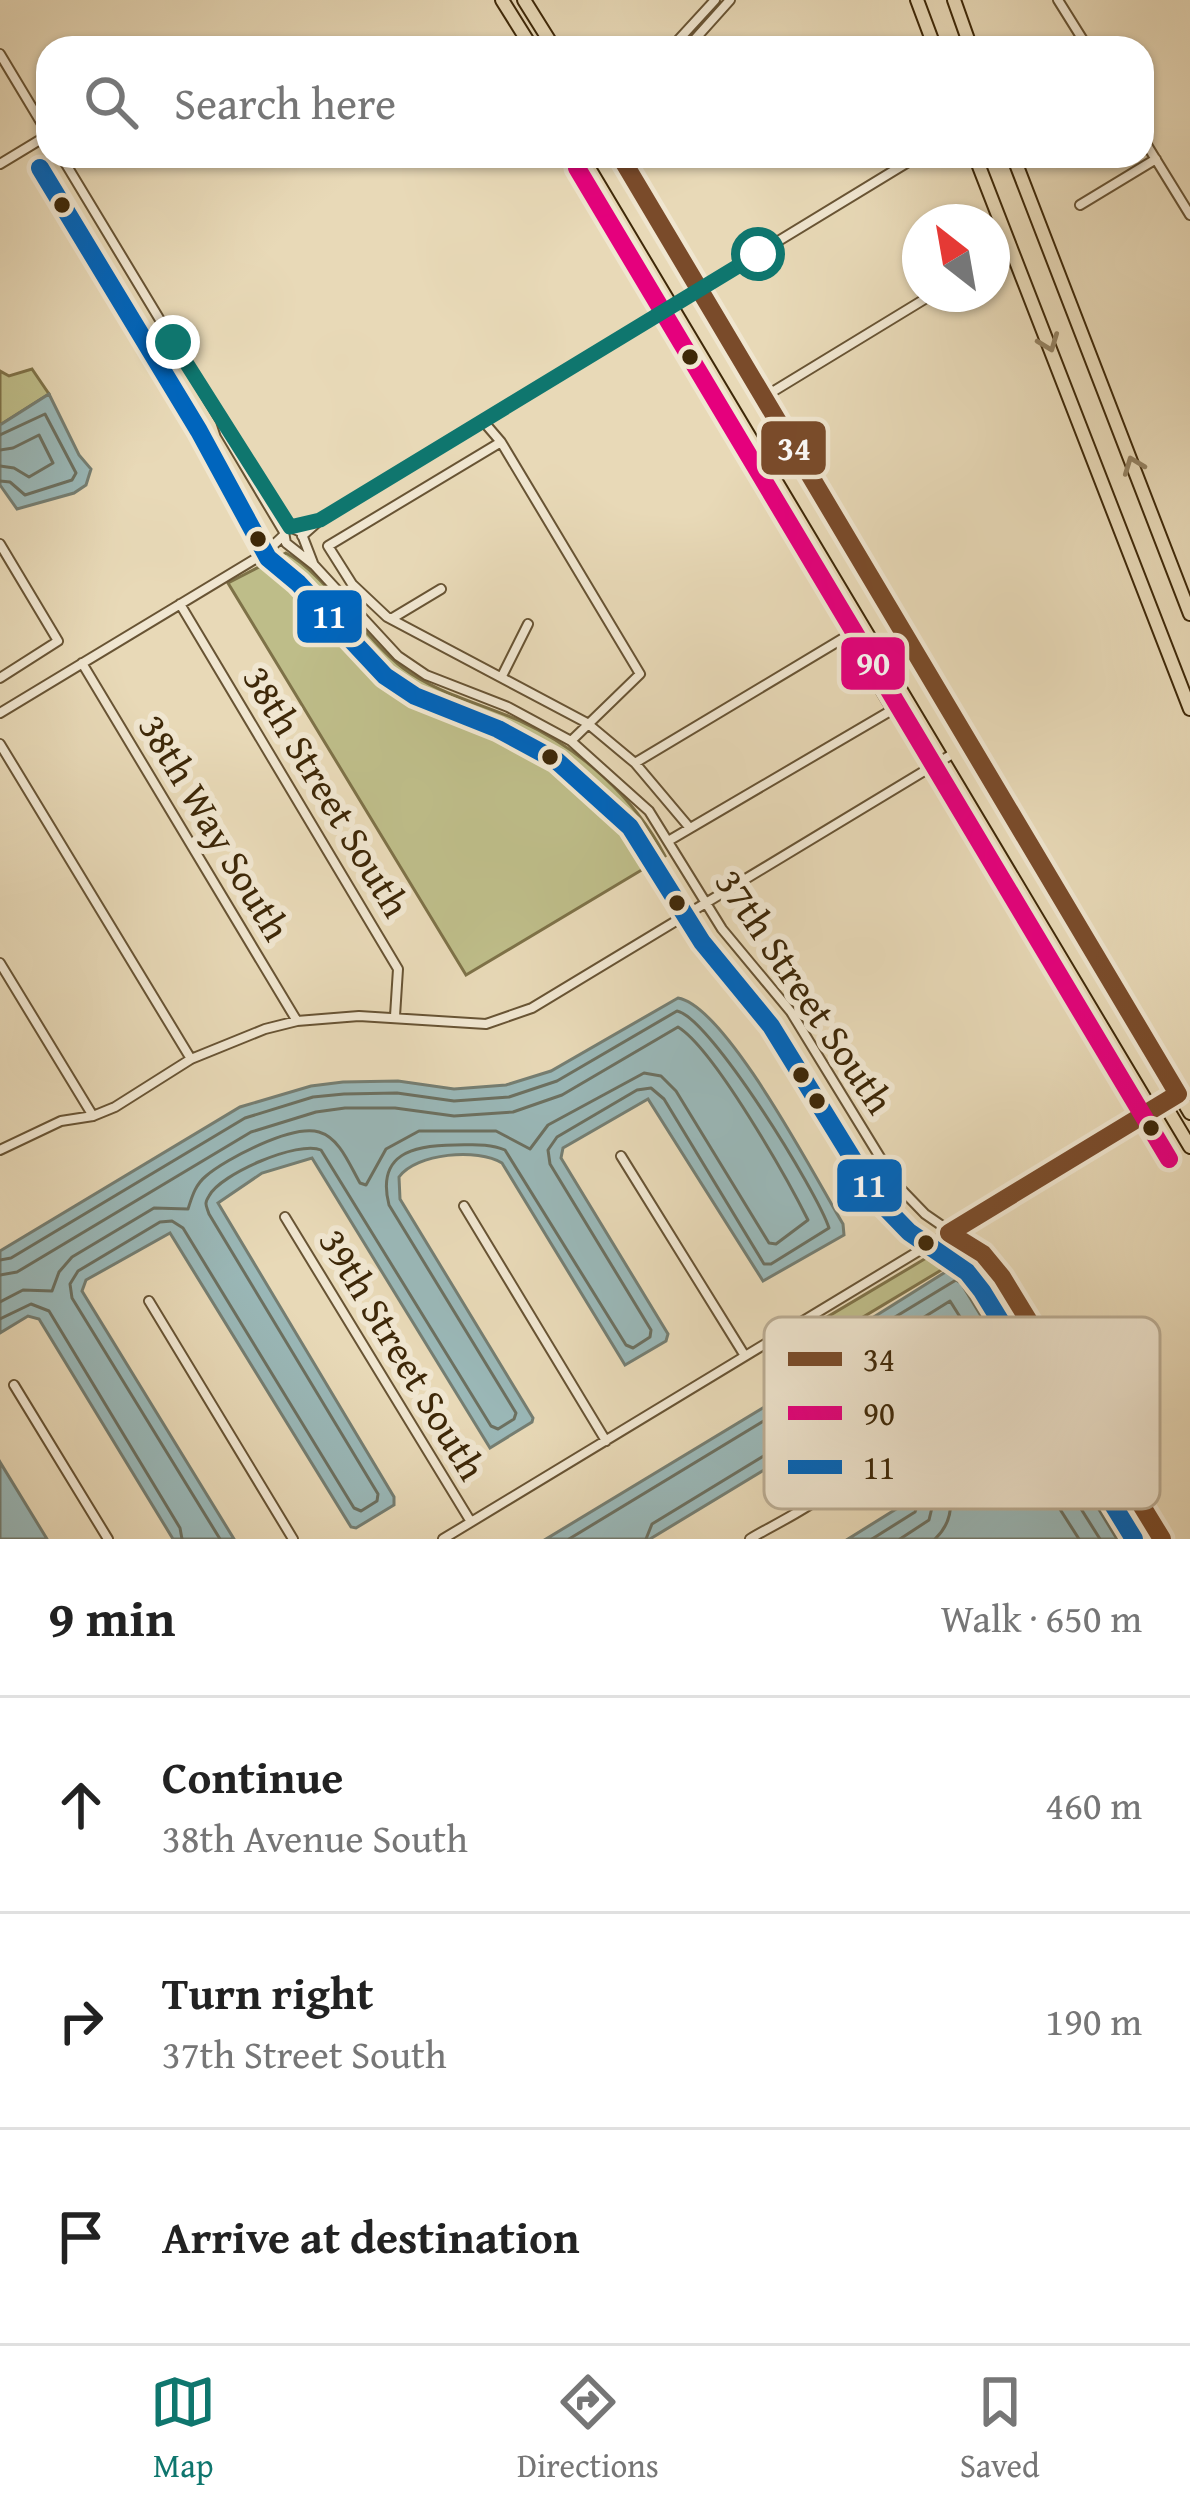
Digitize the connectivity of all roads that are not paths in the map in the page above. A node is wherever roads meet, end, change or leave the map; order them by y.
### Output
1 (502, 0) edge
2 (524, 0) edge
3 (715, 0) edge
4 (730, 0) edge
5 (917, 0) edge
6 (954, 0) edge
7 (1058, 0) edge
8 (524, 36) edge
9 (546, 36) edge
10 (681, 36) edge
11 (698, 36) edge
12 (930, 36) edge
13 (966, 36) edge
14 (1080, 36) edge
15 (0, 54) edge
16 (36, 115) edge
17 (36, 142) edge
18 (1154, 156) edge
19 (1156, 159) joint
20 (0, 164) edge
21 (68, 168) edge
22 (605, 168) edge
23 (617, 168) edge
24 (627, 168) edge
25 (898, 168) edge
26 (980, 168) edge
27 (1018, 168) edge
28 (1141, 168) edge
29 (1080, 206) dead end
30 (655, 213) junction
31 (1190, 214) edge
32 (700, 290) junction
33 (684, 299) junction
34 (903, 312) edge
35 (764, 397) junction
36 (483, 421) junction
37 (500, 442) junction
38 (777, 453) junction
39 (823, 496) junction
40 (808, 506) junction
41 (292, 536) junction
42 (0, 544) edge
43 (857, 554) junction
44 (441, 590) dead end
45 (180, 604) junction
46 (1190, 614) edge
47 (391, 619) junction
48 (527, 624) dead end
49 (82, 663) junction
50 (502, 677) junction
51 (0, 678) edge
52 (1190, 709) edge
53 (0, 713) edge
54 (587, 722) junction
55 (572, 741) junction
56 (0, 744) edge
57 (969, 744) junction
58 (954, 753) junction
59 (635, 764) junction
60 (689, 827) junction
61 (670, 840) junction
62 (1042, 900) junction
63 (707, 903) junction
64 (1075, 921) junction
65 (1060, 931) junction
66 (1095, 954) junction
67 (0, 963) edge
68 (394, 1016) junction
69 (297, 1021) junction
70 (191, 1058) junction
71 (1178, 1094) junction
72 (1163, 1103) junction
73 (1190, 1113) edge
74 (93, 1116) junction
75 (1190, 1147) edge
76 (0, 1150) edge
77 (621, 1156) dead end
78 (464, 1206) dead end
79 (285, 1216) dead end
80 (949, 1233) junction
81 (149, 1301) dead end
82 (811, 1317) edge
83 (1026, 1317) edge
84 (764, 1345) edge
85 (745, 1356) junction
86 (14, 1385) dead end
87 (605, 1441) junction
88 (799, 1509) edge
89 (1144, 1509) edge
90 (471, 1522) junction
91 (108, 1539) edge
92 (293, 1539) edge
93 (443, 1539) edge
94 (750, 1539) edge
95 (1162, 1539) edge

1 - 8 highway
2 - 9 highway
3 - 10 street
4 - 11 street
5 - 12 highway
6 - 13 highway
7 - 14 street
15 - 16 street
17 - 20 street
18 - 19 street
19 - 31 street
21 - 41 street, 37th Street South
22 - 33 highway
23 - 30 highway
24 - 30 highway
25 - 32 street
26 -> 52 highway
46 -> 27 highway
28 - 29 street
30 - 32 highway
32 - 33 street
32 - 35 highway
33 - 36 street
33 - 38 highway
34 - 35 street
35 - 39 highway
36 - 37 street
36 - 41 street
37 - 47 street
37 - 54 street
38 - 39 highway
38 - 40 highway
39 - 43 highway
40 - 43 highway
40 - 58 highway
41 - 45 street
41 - 55 street, 37th Street South
42 - 51 street
43 - 57 highway
44 - 47 street
45 - 49 street
45 - 68 street, 38th Street South
47 - 50 street
48 - 50 street
49 - 53 street
49 - 69 street, 38th Way South
50 - 54 street
54 - 55 street
54 - 59 street
55 - 61 street, 37th Street South
56 - 70 street
57 - 58 street
57 - 64 highway
58 - 62 highway
58 - 63 street
59 - 60 street
59 - 60 street
60 - 61 street
61 - 63 street, 37th Street South
62 - 64 highway
62 - 65 highway
63 - 68 street
63 - 80 street, 37th Street South
64 - 66 highway
65 - 66 highway
65 - 72 highway
66 - 71 highway
67 - 74 street
68 - 69 street
69 - 70 street
70 - 74 street
71 - 72 street
71 - 73 highway
72 - 75 highway
72 - 80 street
74 - 76 street
77 - 85 street
78 - 87 street
79 - 90 street, 39th Street South
80 - 82 street
80 - 83 street, 37th Street South
81 - 92 street
84 - 85 street
85 - 87 street
86 - 91 street
87 - 90 street
88 - 94 street
89 - 95 street, 37th Street South
90 - 93 street

